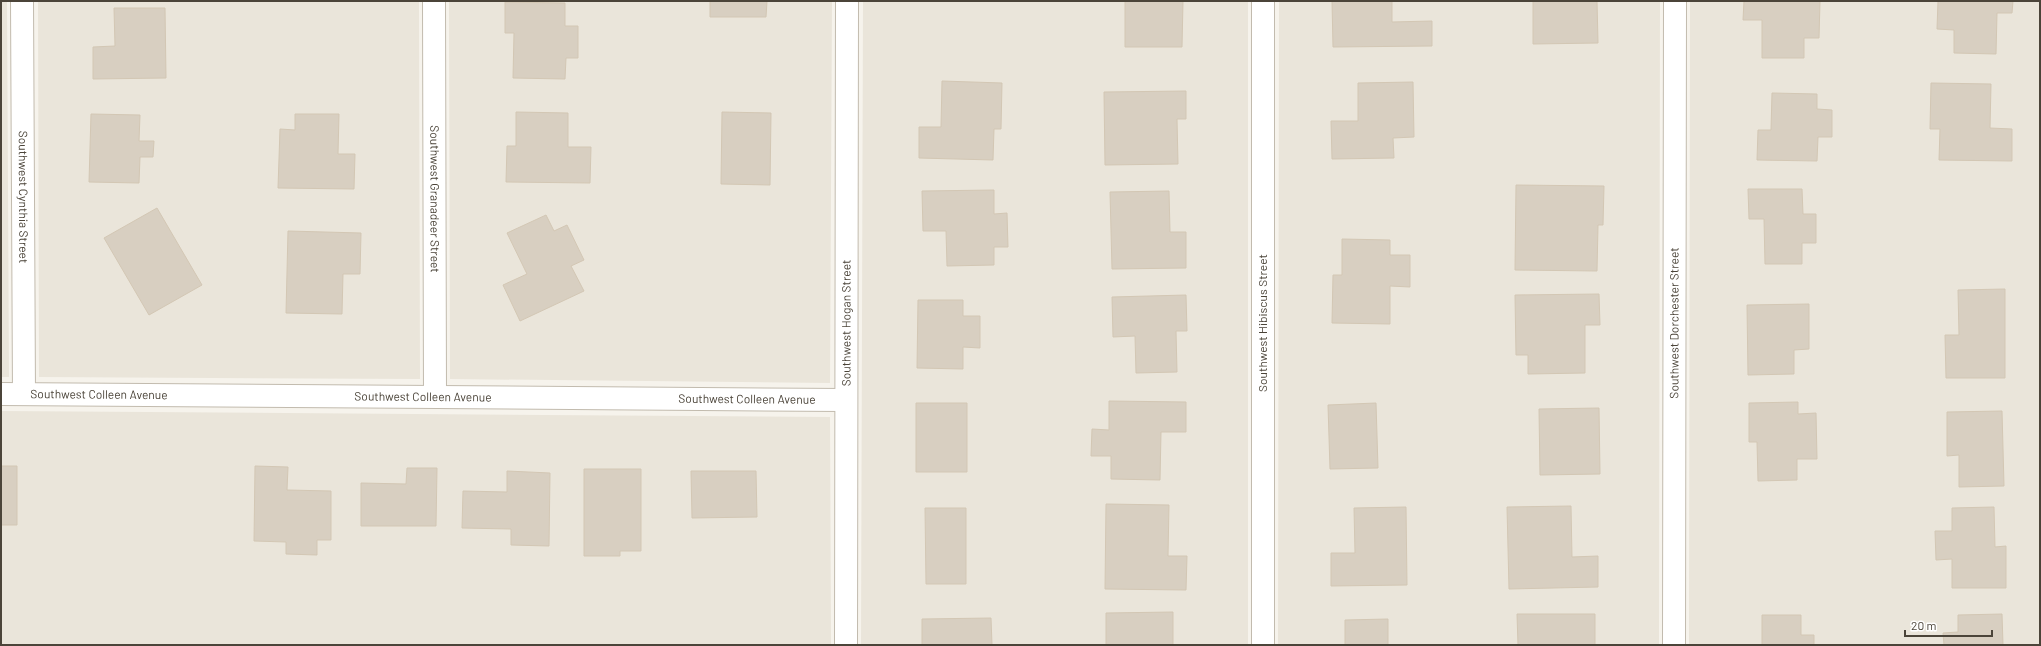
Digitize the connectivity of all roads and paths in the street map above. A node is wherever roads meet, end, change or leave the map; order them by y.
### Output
1 (22, 1) edge
2 (434, 1) edge
3 (848, 1) edge
4 (1263, 1) edge
5 (1675, 1) edge
6 (1, 394) edge
7 (24, 394) junction
8 (435, 396) junction
9 (845, 400) junction
10 (846, 645) edge
11 (1263, 645) edge
12 (1674, 645) edge

1 - 7 street, Southwest Cynthia Street
2 - 8 street, Southwest Granadeer Street
3 - 9 street, Southwest Hogan Street
4 - 11 street, Southwest Hibiscus Street
5 - 12 street, Southwest Dorchester Street
6 - 7 street, Southwest Colleen Avenue
7 - 8 street, Southwest Colleen Avenue
8 - 9 street, Southwest Colleen Avenue
9 - 10 street, Southwest Hogan Street

